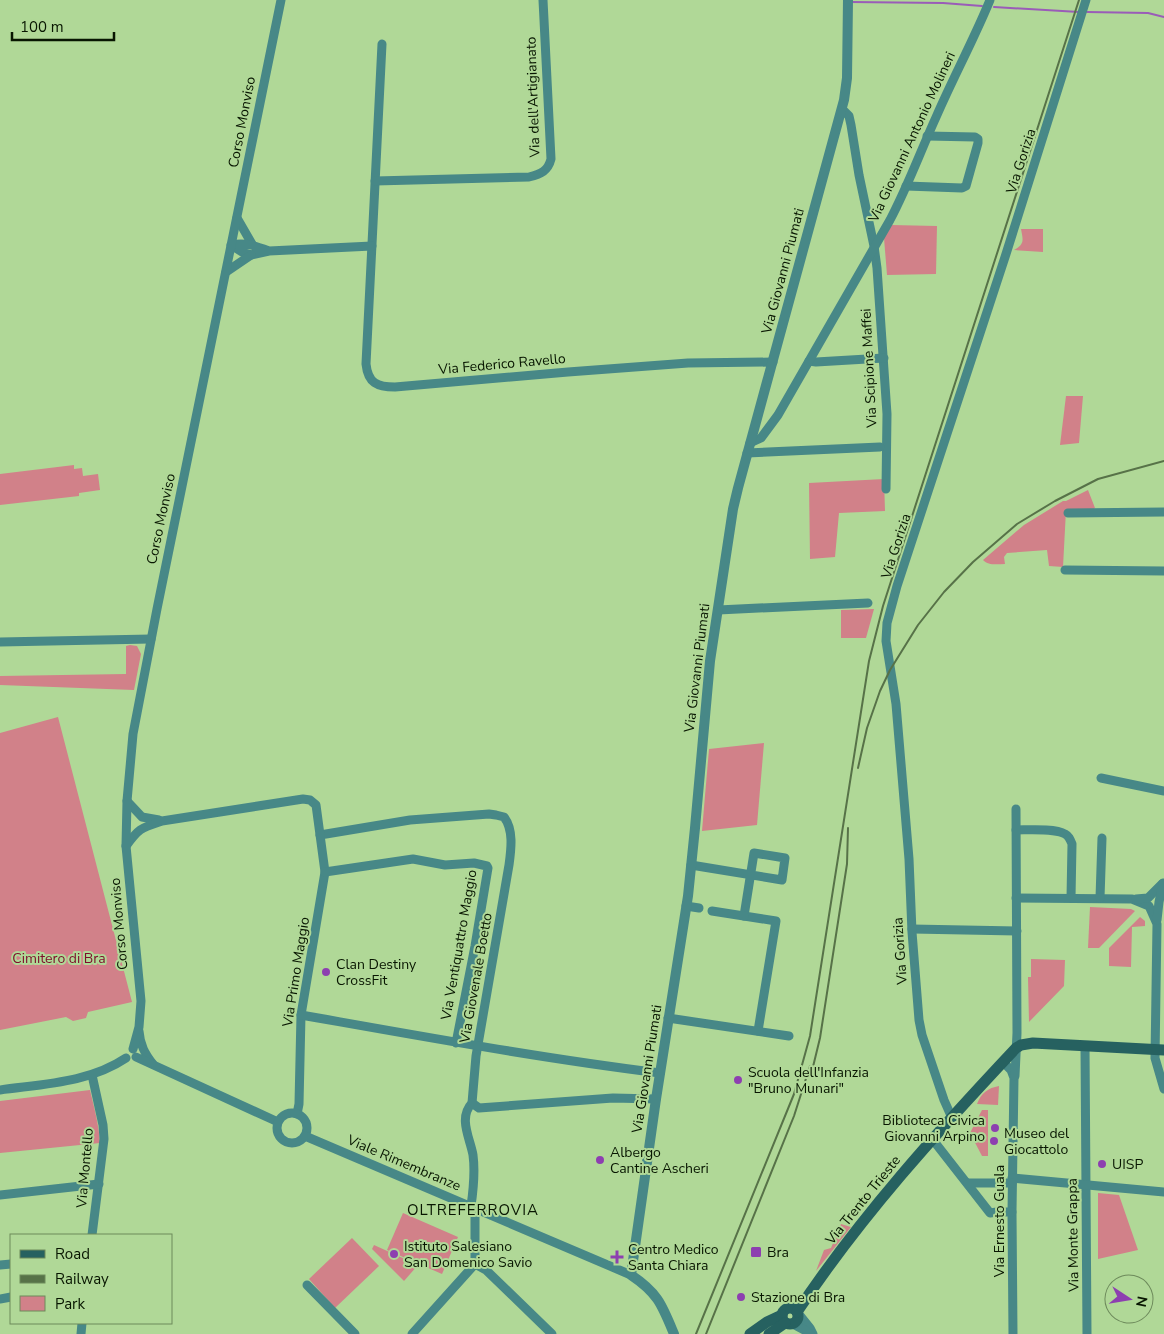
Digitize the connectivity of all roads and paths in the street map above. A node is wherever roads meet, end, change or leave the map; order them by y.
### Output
1 (281, 0) edge
2 (543, 0) edge
3 (990, 0) edge
4 (848, 3) edge
5 (1084, 8) edge
6 (382, 44) dead end
7 (842, 109) junction
8 (927, 136) junction
9 (376, 182) junction
10 (906, 186) junction
11 (236, 218) junction
12 (252, 244) junction
13 (231, 245) junction
14 (372, 246) junction
15 (874, 246) junction
16 (269, 251) junction
17 (251, 254) junction
18 (226, 272) junction
19 (884, 358) junction
20 (809, 361) junction
21 (772, 362) junction
22 (776, 418) junction
23 (756, 424) junction
24 (880, 447) dead end
25 (749, 448) junction
26 (886, 489) dead end
27 (1164, 512) edge
28 (1068, 513) dead end
29 (1065, 570) dead end
30 (1164, 570) edge
31 (868, 603) dead end
32 (718, 610) junction
33 (152, 639) junction
34 (0, 642) edge
35 (1101, 778) dead end
36 (1164, 791) edge
37 (127, 801) junction
38 (1016, 809) dead end
39 (142, 817) junction
40 (162, 821) junction
41 (126, 822) junction
42 (143, 827) junction
43 (1016, 830) junction
44 (320, 835) junction
45 (1102, 838) dead end
46 (126, 846) junction
47 (692, 865) junction
48 (325, 872) junction
49 (1164, 883) edge
50 (1016, 898) junction
51 (1071, 898) junction
52 (1100, 898) junction
53 (1132, 898) junction
54 (686, 906) junction
55 (699, 908) dead end
56 (712, 911) dead end
57 (744, 916) junction
58 (1157, 924) junction
59 (912, 929) junction
60 (1017, 931) junction
61 (1160, 987) edge
62 (301, 1014) junction
63 (668, 1018) junction
64 (139, 1027) junction
65 (758, 1031) junction
66 (789, 1036) dead end
67 (456, 1043) junction
68 (478, 1046) junction
69 (1085, 1046) junction
70 (1016, 1048) junction
71 (1160, 1050) edge
72 (134, 1053) junction
73 (1003, 1062) junction
74 (155, 1066) junction
75 (660, 1073) junction
76 (92, 1075) junction
77 (1014, 1078) junction
78 (1164, 1089) edge
79 (0, 1090) edge
80 (656, 1099) junction
81 (472, 1103) junction
82 (297, 1114) junction
83 (952, 1118) junction
84 (278, 1122) junction
85 (305, 1136) junction
86 (933, 1140) junction
87 (1012, 1180) junction
88 (968, 1183) junction
89 (99, 1184) junction
90 (1086, 1184) junction
91 (1164, 1192) edge
92 (0, 1195) edge
93 (473, 1204) junction
94 (1012, 1212) junction
95 (92, 1234) edge
96 (475, 1264) junction
97 (631, 1275) junction
98 (307, 1285) dead end
99 (791, 1316) junction
100 (355, 1334) edge
101 (412, 1334) edge
102 (552, 1334) edge
103 (674, 1334) edge
104 (750, 1334) edge
105 (770, 1334) edge
106 (812, 1334) edge
107 (1013, 1334) edge
108 (1088, 1334) edge

1 - 11 street, Corso Monviso
2 - 9 street, Via dell'Artigianato
3 - 8 street, Via Giovanni Antonio Molineri
4 - 7 street, Via Giovanni Piumati
5 - 59 street, Via Gorizia
6 - 9 street
7 - 15 street, Via Scipione Maffei
7 - 21 street, Via Giovanni Piumati
8 - 10 street, Via Giovanni Antonio Molineri
8 - 10 street
9 - 14 street
10 - 15 street, Via Giovanni Antonio Molineri
11 - 12 street
11 - 13 street, Corso Monviso
12 - 13 street
12 - 16 street
13 - 17 street
13 - 18 street, Corso Monviso
14 - 16 street
14 - 21 street, Via Federico Ravello
15 - 19 street, Via Scipione Maffei
15 - 20 street, Via Giovanni Antonio Molineri
16 - 17 street
17 - 18 street
18 - 33 street, Corso Monviso
19 - 20 street
19 - 26 street, Via Scipione Maffei
20 - 22 street, Via Giovanni Antonio Molineri
21 - 23 street, Via Giovanni Piumati
22 - 23 street
22 - 25 street, Via Giovanni Antonio Molineri
23 - 25 street, Via Giovanni Piumati
24 - 25 street
25 - 32 street, Via Giovanni Piumati
27 - 28 street
29 - 30 street
31 - 32 street
32 - 47 street, Via Giovanni Piumati
33 - 34 street
33 - 37 street, Corso Monviso
35 - 36 street
37 - 39 street
37 - 41 street, Corso Monviso
38 - 43 street, Via Ernesto Guala
39 - 40 street, Via Primo Maggio
39 - 41 street, Via Primo Maggio
40 - 42 street, Via Primo Maggio
40 - 44 street, Via Primo Maggio
41 - 42 street
41 - 46 street, Corso Monviso
42 - 46 street
43 - 50 street, Via Ernesto Guala
43 - 51 street
44 - 48 street, Via Primo Maggio
44 - 68 street, Via Giovenale Boetto
45 - 52 street
46 - 64 street, Corso Monviso
47 - 54 street, Via Giovanni Piumati
47 - 57 street
48 - 62 street, Via Primo Maggio
48 - 67 street, Via Ventiquattro Maggio
49 - 53 street
49 - 58 street
50 - 51 street
50 - 60 street, Via Ernesto Guala
51 - 52 street
52 - 53 street
53 - 58 street
54 - 55 street
54 - 63 street, Via Giovanni Piumati
56 - 57 street
57 - 65 street
58 - 61 street
59 - 60 street
59 - 83 street, Via Gorizia
60 - 70 street, Via Ernesto Guala
61 - 71 street
62 - 67 street, Via Ventiquattro Maggio
62 - 82 street, Via Primo Maggio
63 - 65 street
63 - 75 street, Via Giovanni Piumati
64 - 72 street, Corso Monviso
64 - 74 street
65 - 66 street
67 - 68 street, Via Ventiquattro Maggio
68 - 75 street, Via Ventiquattro Maggio
68 - 81 street, Via Giovenale Boetto
69 - 70 main road
69 - 71 main road
69 - 90 street, Via Monte Grappa
70 - 73 main road, Via Trento Trieste
70 - 77 street, Via Ernesto Guala
71 - 78 street
72 - 74 street
72 - 76 street
73 - 77 street
73 - 83 main road, Via Trento Trieste
74 - 84 street
75 - 80 street, Via Giovanni Piumati
76 - 79 street
76 - 89 street, Via Montello
77 - 87 street, Via Ernesto Guala
80 - 81 street
80 - 97 street, Via Giovanni Piumati
81 - 93 street, Via Giovenale Boetto
82 - 84 street
82 - 85 street
83 - 86 main road, Via Trento Trieste
84 - 85 street
85 - 93 street, Viale Rimembranze
86 - 88 street
86 - 99 main road, Via Trento Trieste
87 - 88 street
87 - 90 street
87 - 94 street, Via Ernesto Guala
88 - 94 street
89 - 92 street
89 - 95 street, Via Montello
90 - 91 street
90 - 108 street, Via Monte Grappa
93 - 96 street, Via Giovenale Boetto
93 - 97 street, Viale Rimembranze
94 - 107 street, Via Ernesto Guala
96 - 101 street
96 - 102 street
97 - 103 street
98 - 100 street
99 - 104 main road
99 - 105 main road
99 - 106 street

